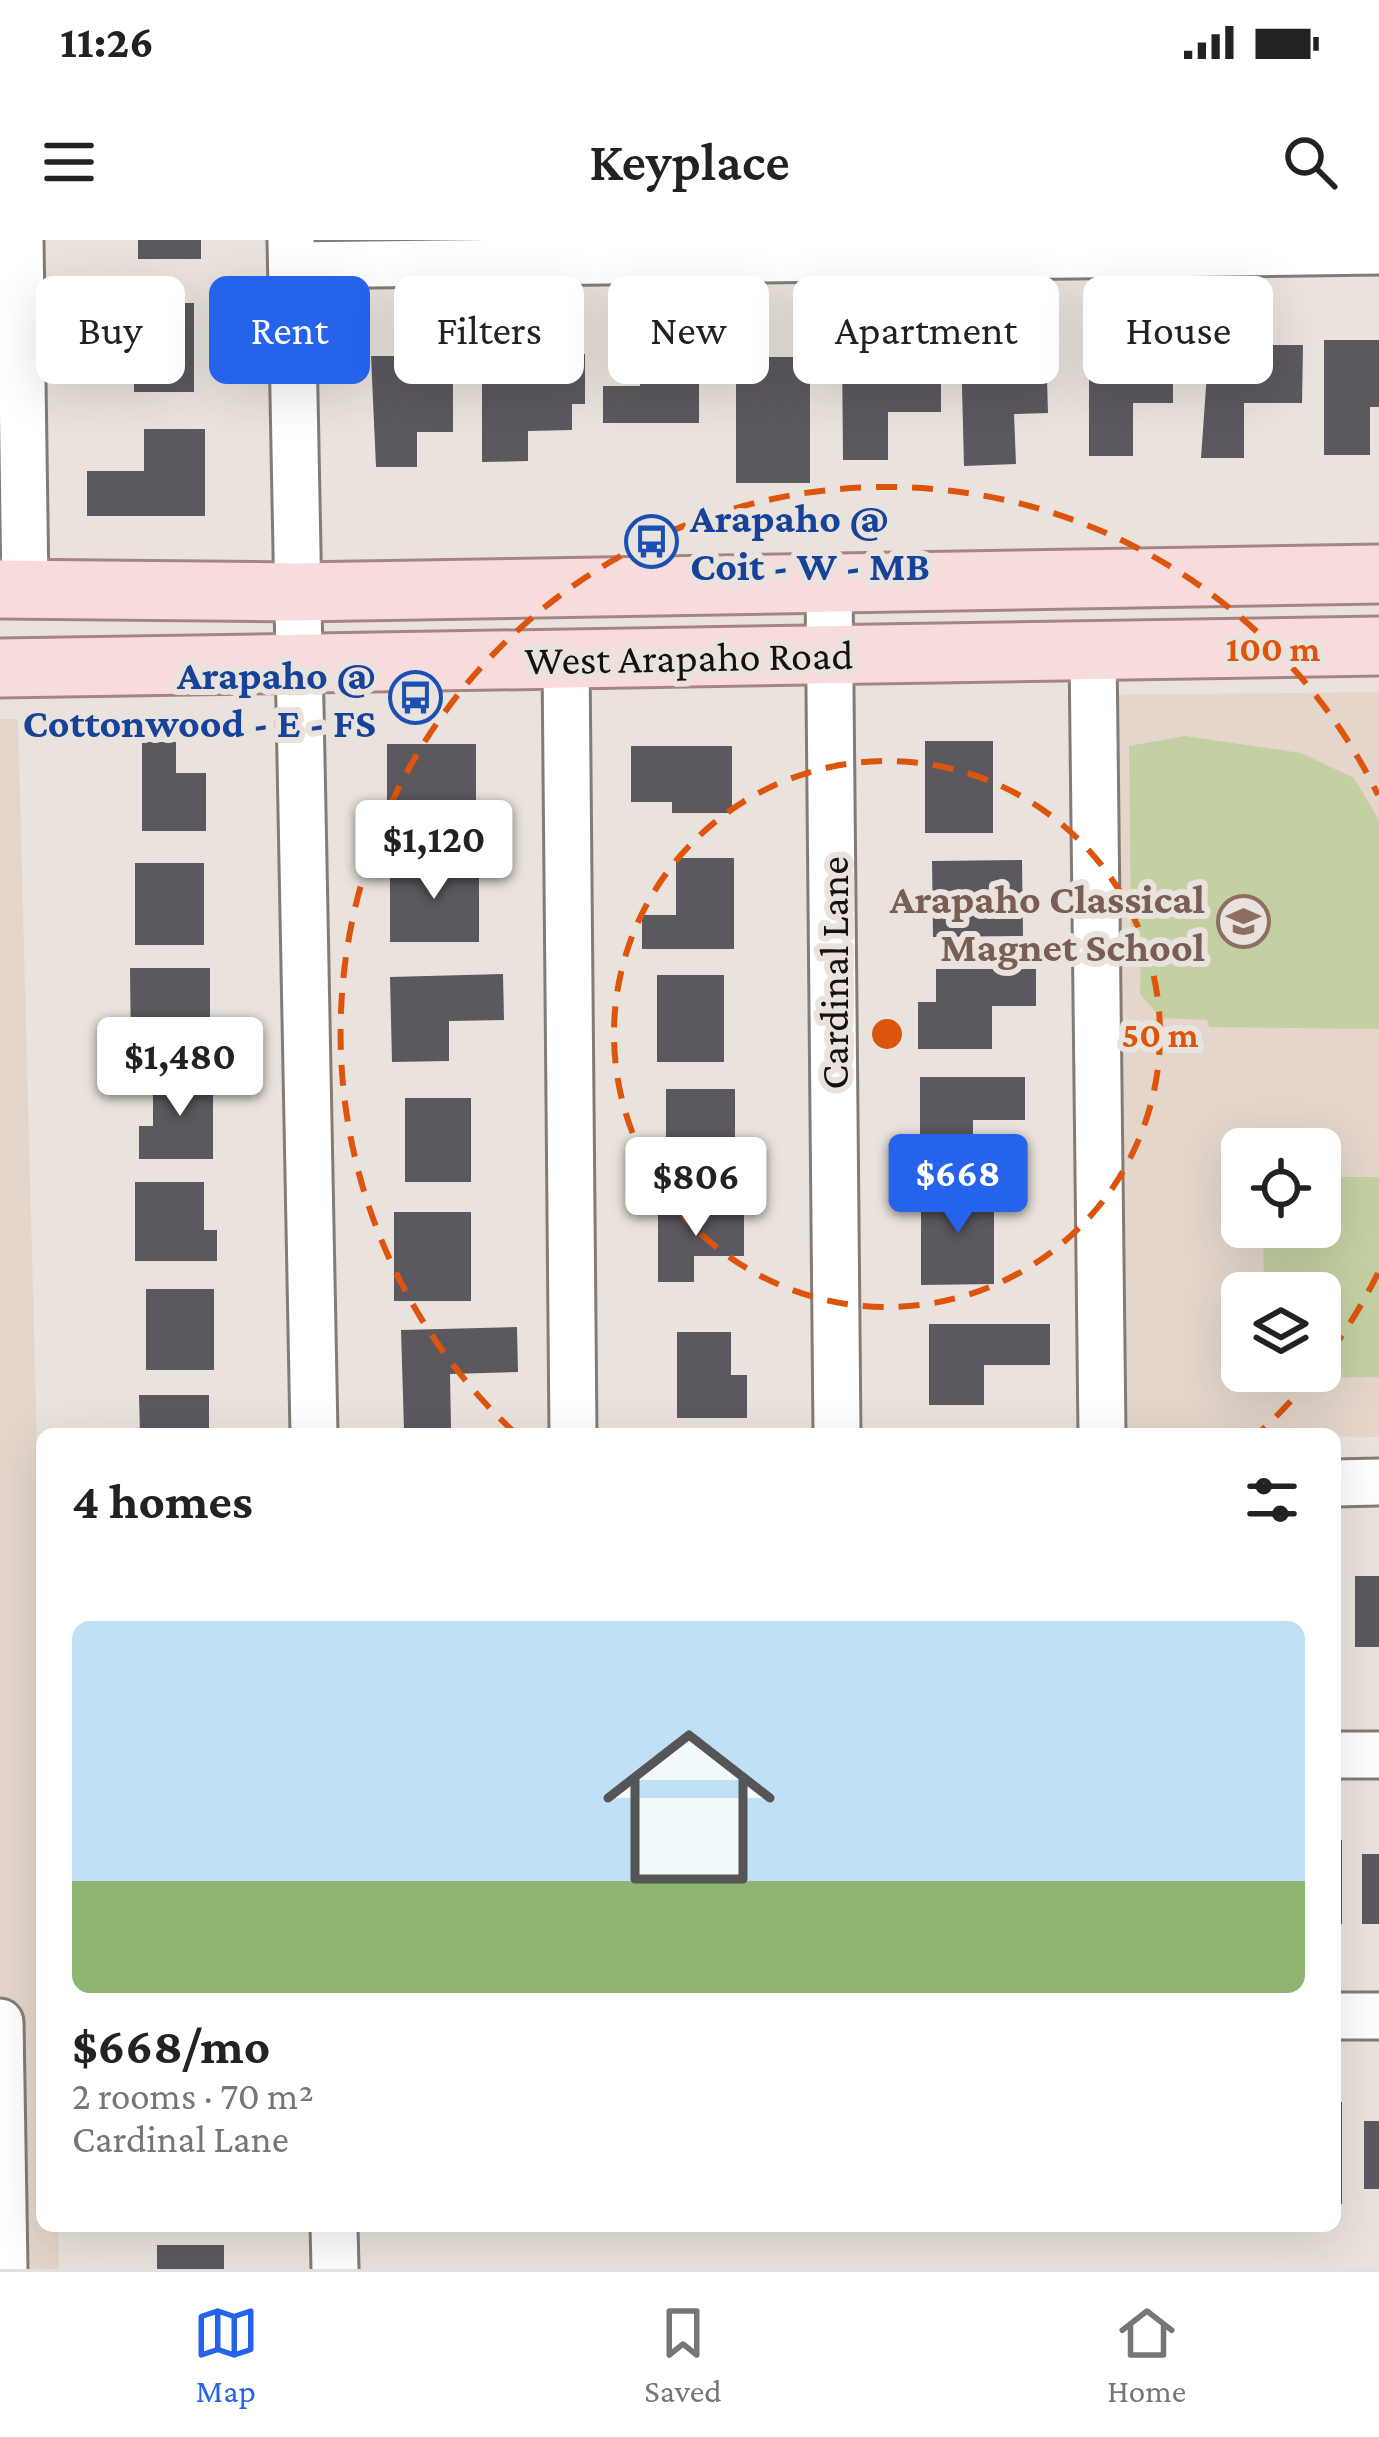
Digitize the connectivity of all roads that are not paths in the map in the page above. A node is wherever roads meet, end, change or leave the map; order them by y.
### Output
1 (20, 240) edge
2 (551, 251) edge
3 (1379, 251) edge
4 (291, 253) edge
5 (1379, 574) edge
6 (829, 584) junction
7 (12, 589) edge
8 (296, 592) junction
9 (1379, 646) edge
10 (1094, 650) junction
11 (830, 655) junction
12 (566, 659) junction
13 (298, 663) junction
14 (0, 668) edge
15 (314, 1428) edge
16 (573, 1428) edge
17 (837, 1428) edge
18 (1102, 1428) edge
19 (1379, 1482) edge
20 (1341, 1483) edge
21 (1341, 1755) edge
22 (1379, 1755) edge
23 (1341, 2016) edge
24 (1379, 2016) edge
25 (0, 2022) edge
26 (334, 2232) edge
27 (4, 2269) edge
28 (334, 2269) edge

1 - 7 street
2 - 3 street
2 - 4 street
4 - 8 street
5 - 6 main road, West Arapaho Road
6 - 8 main road, West Arapaho Road
6 - 11 street, Cardinal Lane
7 - 8 main road, West Arapaho Road
8 - 13 street
9 - 10 main road, West Arapaho Road
10 - 11 main road, West Arapaho Road
10 - 18 street
11 - 12 main road, West Arapaho Road
11 - 17 street, Cardinal Lane
12 - 13 main road, West Arapaho Road
12 - 16 street
13 - 14 main road, West Arapaho Road
13 - 15 street
19 - 20 street
21 - 22 street
23 - 24 street
25 - 27 street
26 - 28 street

